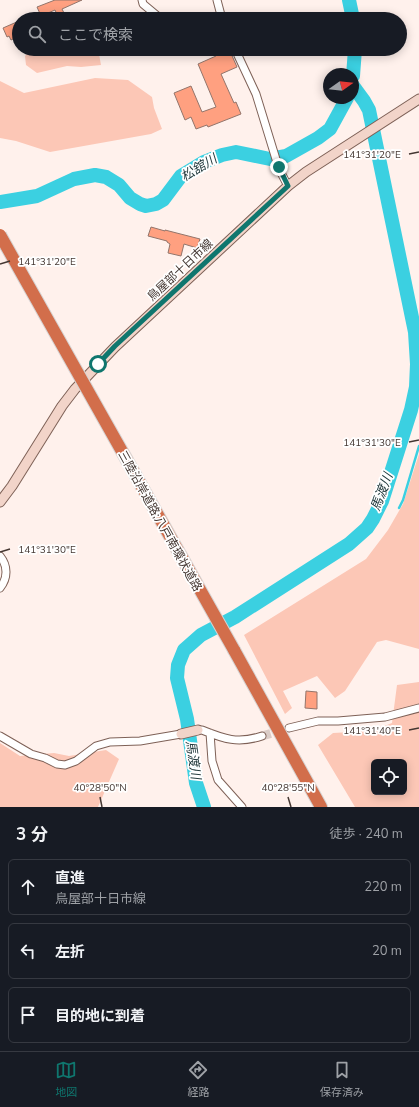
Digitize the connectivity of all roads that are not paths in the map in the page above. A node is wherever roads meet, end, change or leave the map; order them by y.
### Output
1 (142, 0) edge
2 (217, 0) edge
3 (153, 12) edge
4 (220, 12) edge
5 (238, 56) edge
6 (419, 99) edge
7 (288, 186) junction
8 (0, 235) edge
9 (0, 502) edge
10 (0, 556) edge
11 (0, 588) edge
12 (419, 708) edge
13 (289, 728) tunnel mouth
14 (198, 730) joint
15 (210, 733) junction
16 (181, 734) joint
17 (0, 736) edge
18 (262, 736) tunnel mouth
19 (242, 807) edge
20 (321, 807) edge

1 - 3 street
2 - 4 street
5 - 7 street
6 - 7 main road, 鳥屋部十日市線
7 - 9 main road, 鳥屋部十日市線
8 - 20 highway, 三陸沿岸道路;八戸南環状道路, bridge
10 - 11 street
12 - 13 street
14 - 15 street
14 - 16 main road
15 - 18 street
15 - 19 street
16 - 17 street

